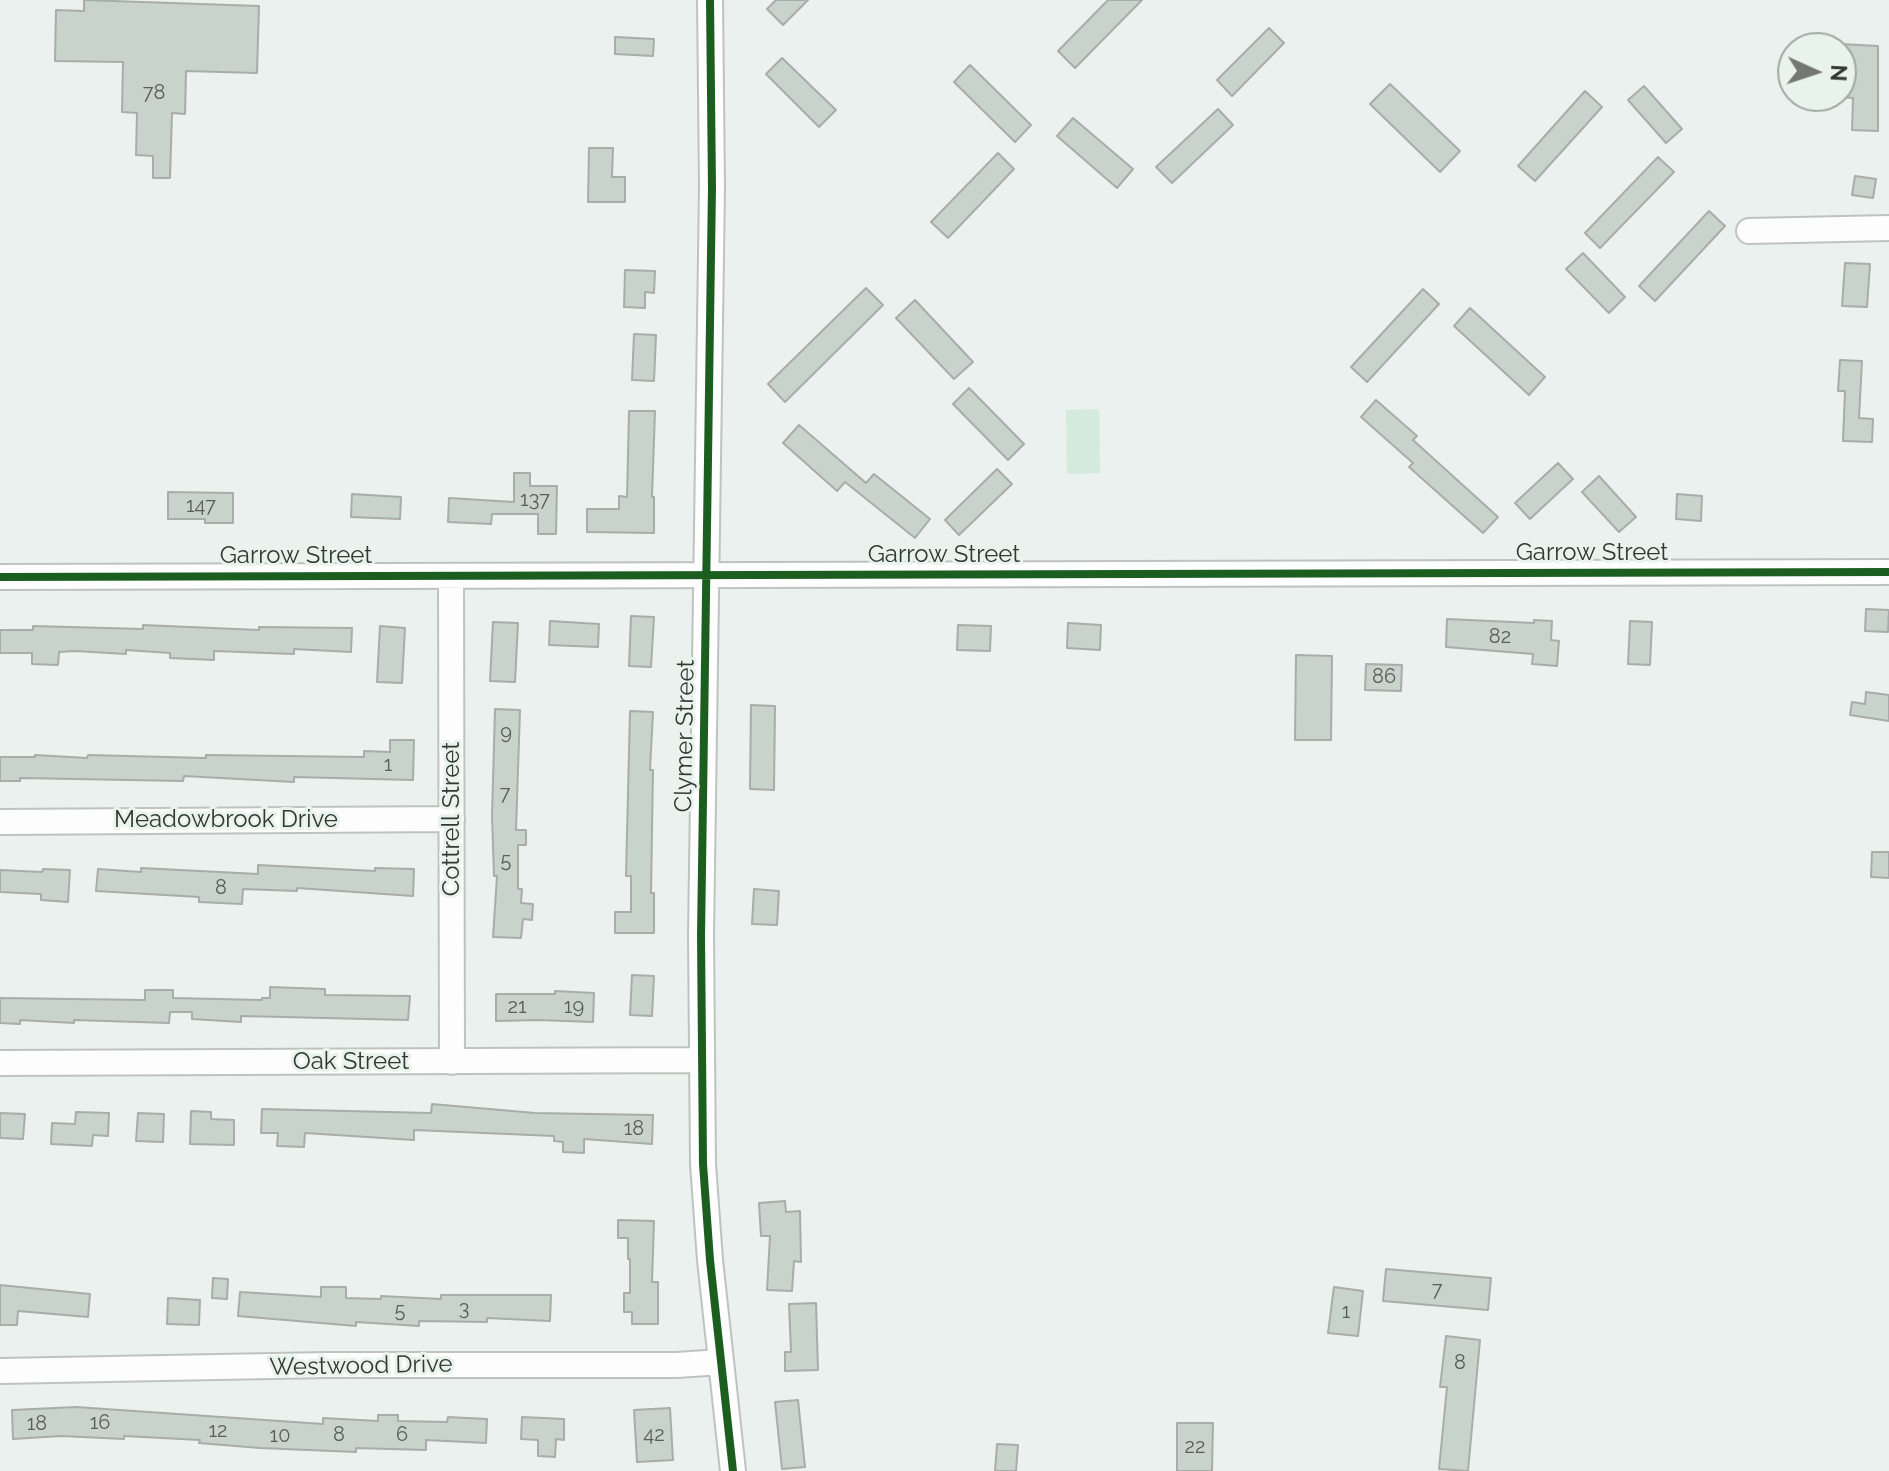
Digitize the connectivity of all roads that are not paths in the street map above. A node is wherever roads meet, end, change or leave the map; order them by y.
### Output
1 (710, 0) edge
2 (1889, 228) edge
3 (1749, 231) dead end
4 (1889, 572) edge
5 (708, 575) junction
6 (451, 576) junction
7 (0, 577) edge
8 (452, 819) junction
9 (0, 822) edge
10 (702, 1060) junction
11 (452, 1062) junction
12 (0, 1063) edge
13 (721, 1362) junction
14 (0, 1371) edge
15 (733, 1471) edge

1 - 5 street, Clymer Street
2 - 3 street
4 - 5 street, Garrow Street
5 - 6 street, Garrow Street
5 - 10 street, Clymer Street
6 - 7 street, Garrow Street
6 - 8 street, Cottrell Street
8 - 9 street, Meadowbrook Drive
8 - 11 street, Cottrell Street
10 - 11 street, Oak Street
10 - 13 street, Clymer Street
11 - 12 street, Oak Street
13 - 14 street, Westwood Drive
13 - 15 street, Clymer Street

